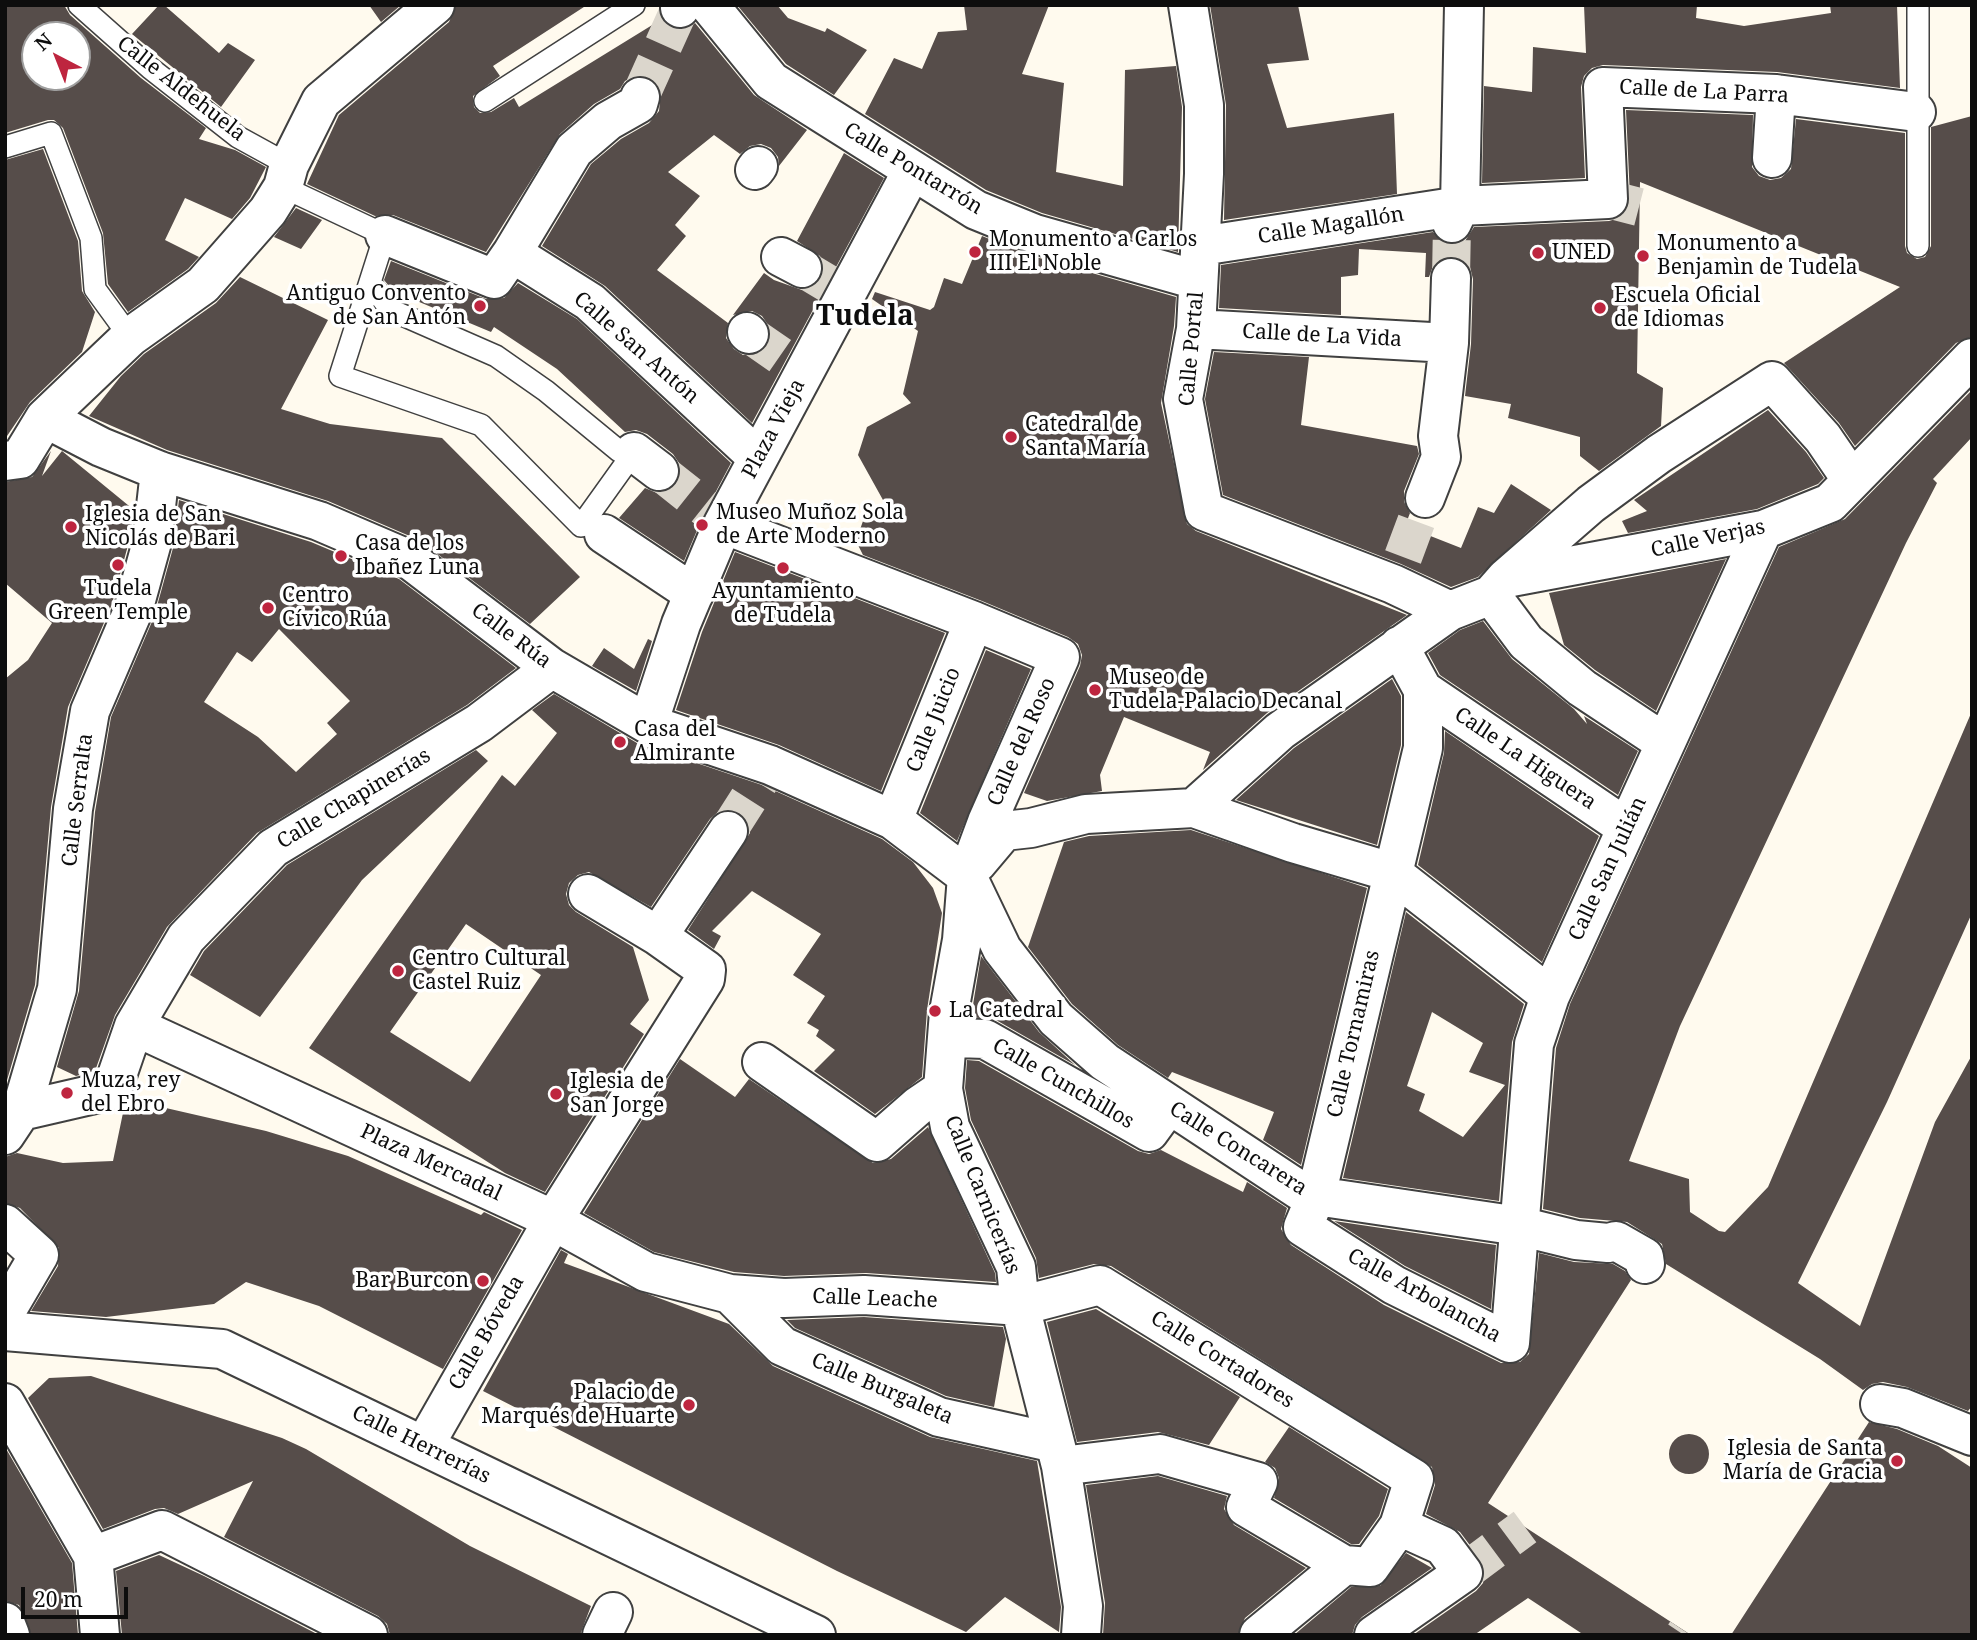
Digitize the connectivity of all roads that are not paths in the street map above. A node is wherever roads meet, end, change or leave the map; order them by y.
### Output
1 (79, 5) edge
2 (435, 5) edge
3 (634, 5) edge
4 (1188, 5) edge
5 (1464, 5) edge
6 (1918, 5) edge
7 (690, 6) edge
8 (655, 90) tunnel mouth
9 (1776, 94) junction
10 (485, 101) dead end
11 (1916, 113) junction
12 (5, 147) edge
13 (1772, 158) dead end
14 (912, 171) junction
15 (286, 176) junction
16 (1608, 199) joint
17 (1456, 214) junction
18 (385, 235) junction
19 (1918, 246) dead end
20 (512, 253) junction
21 (1199, 263) junction
22 (1451, 278) tunnel mouth
23 (372, 284) junction
24 (1196, 329) junction
25 (130, 337) junction
26 (1449, 344) junction
27 (1972, 358) edge
28 (45, 418) junction
29 (758, 458) junction
30 (5, 461) edge
31 (160, 471) junction
32 (1851, 479) junction
33 (1425, 498) tunnel mouth
34 (720, 521) junction
35 (1763, 530) junction
36 (604, 534) dead end
37 (1499, 587) junction
38 (694, 594) junction
39 (1450, 611) junction
40 (974, 621) junction
41 (1399, 646) junction
42 (552, 668) junction
43 (1423, 690) junction
44 (648, 724) junction
45 (1665, 743) junction
46 (1194, 808) junction
47 (893, 820) junction
48 (1627, 828) junction
49 (728, 831) tunnel mouth
50 (1391, 872) junction
51 (967, 876) junction
52 (588, 894) dead end
53 (658, 936) junction
54 (1550, 996) junction
55 (134, 1026) junction
56 (948, 1029) junction
57 (762, 1062) dead end
58 (943, 1089) junction
59 (1168, 1105) junction
60 (12, 1126) edge
61 (1316, 1196) junction
62 (552, 1222) junction
63 (5, 1224) edge
64 (1519, 1226) junction
65 (1645, 1264) dead end
66 (730, 1294) junction
67 (1020, 1306) junction
68 (5, 1313) edge
69 (5, 1331) edge
70 (5, 1403) edge
71 (1880, 1404) dead end
72 (1972, 1436) edge
73 (424, 1446) junction
74 (1058, 1455) junction
75 (1399, 1525) junction
76 (93, 1556) junction
77 (1344, 1565) junction
78 (5, 1622) edge
79 (10, 1635) edge
80 (100, 1635) edge
81 (368, 1635) edge
82 (816, 1635) edge
83 (1081, 1635) edge
84 (1259, 1635) edge
85 (1374, 1635) edge

1 - 15 lane, Calle Aldehuela
2 - 15 street
3 - 10 lane
4 - 21 street, Calle Portal
5 - 17 street
6 - 11 lane
7 - 14 street, Calle Pontarrón
8 - 20 street
9 - 11 street, Calle de La Parra
9 - 13 street
9 - 16 street, Calle de La Parra
11 - 19 lane
12 - 25 lane
14 - 21 street, Calle Pontarrón
14 - 29 street, Plaza Vieja
15 - 18 lane
15 - 25 street
16 - 17 street, Calle Magallón
17 - 21 street, Calle Magallón
18 - 20 street
18 - 23 lane
20 - 29 street, Calle San Antón
21 - 24 street, Calle Portal
22 - 26 street
23 - 23 lane
24 - 26 street, Calle de La Vida
24 - 39 street, Calle Portal
25 - 28 street
26 - 33 street
27 - 32 street, Calle Verjas
28 - 30 street
28 - 31 street, Calle Rúa
29 - 34 street, Plaza Vieja
31 - 42 street, Calle Rúa
31 - 60 street, Calle Serralta
32 - 35 street, Calle Verjas
32 - 37 street, Calle Verjas
34 - 38 street, Plaza Vieja
34 - 40 street
35 - 37 street, Calle Verjas
35 - 45 street, Calle San Julián
36 - 38 street
37 - 39 street, Calle Verjas
37 - 45 street
38 - 44 street, Plaza Vieja
39 - 41 street, Calle Verjas
40 - 47 street, Calle Juicio
40 - 51 street, Calle del Roso
41 - 43 street
41 - 46 street, Calle Verjas
42 - 44 street, Calle Rúa
42 - 55 street, Calle Chapinerías
43 - 48 street, Calle La Higuera
43 - 50 street, Calle Tornamiras
44 - 47 street, Calle Rúa
45 - 48 street, Calle San Julián
46 - 50 street
46 - 51 street
47 - 51 street, Calle Rúa
48 - 54 street, Calle San Julián
49 - 53 street
50 - 54 street
50 - 61 street, Calle Tornamiras
51 - 56 street, Calle Carnicerías
51 - 59 street, Calle Concarera
52 - 53 street
53 - 62 street, Calle Bóveda
54 - 64 street, Calle San Julián
55 - 60 street, Calle Chapinerías
55 - 62 street, Plaza Mercadal
56 - 58 street, Calle Carnicerías
56 - 59 street, Calle Cunchillos
57 - 58 street
58 - 67 street, Calle Carnicerías
59 - 61 street, Calle Concarera
61 - 64 street, Calle Concarera
61 - 64 street, Calle Arbolancha
62 - 66 street, Plaza Mercadal
62 - 73 street, Calle Bóveda
63 - 68 street
64 - 65 street, Calle Concarera
66 - 67 street, Calle Leache
66 - 74 street, Calle Burgaleta
67 - 74 street, Calle Carnicerías
67 - 75 street, Calle Cortadores
69 - 73 street, Calle Herrerías
70 - 76 street
71 - 72 street
73 - 82 street, Calle Herrerías
74 - 77 street, Calle Burgaleta
74 - 83 street, Calle Carnicerías
75 - 77 street
75 - 85 street
76 - 80 street
76 - 81 street
77 - 84 street
78 - 79 street

